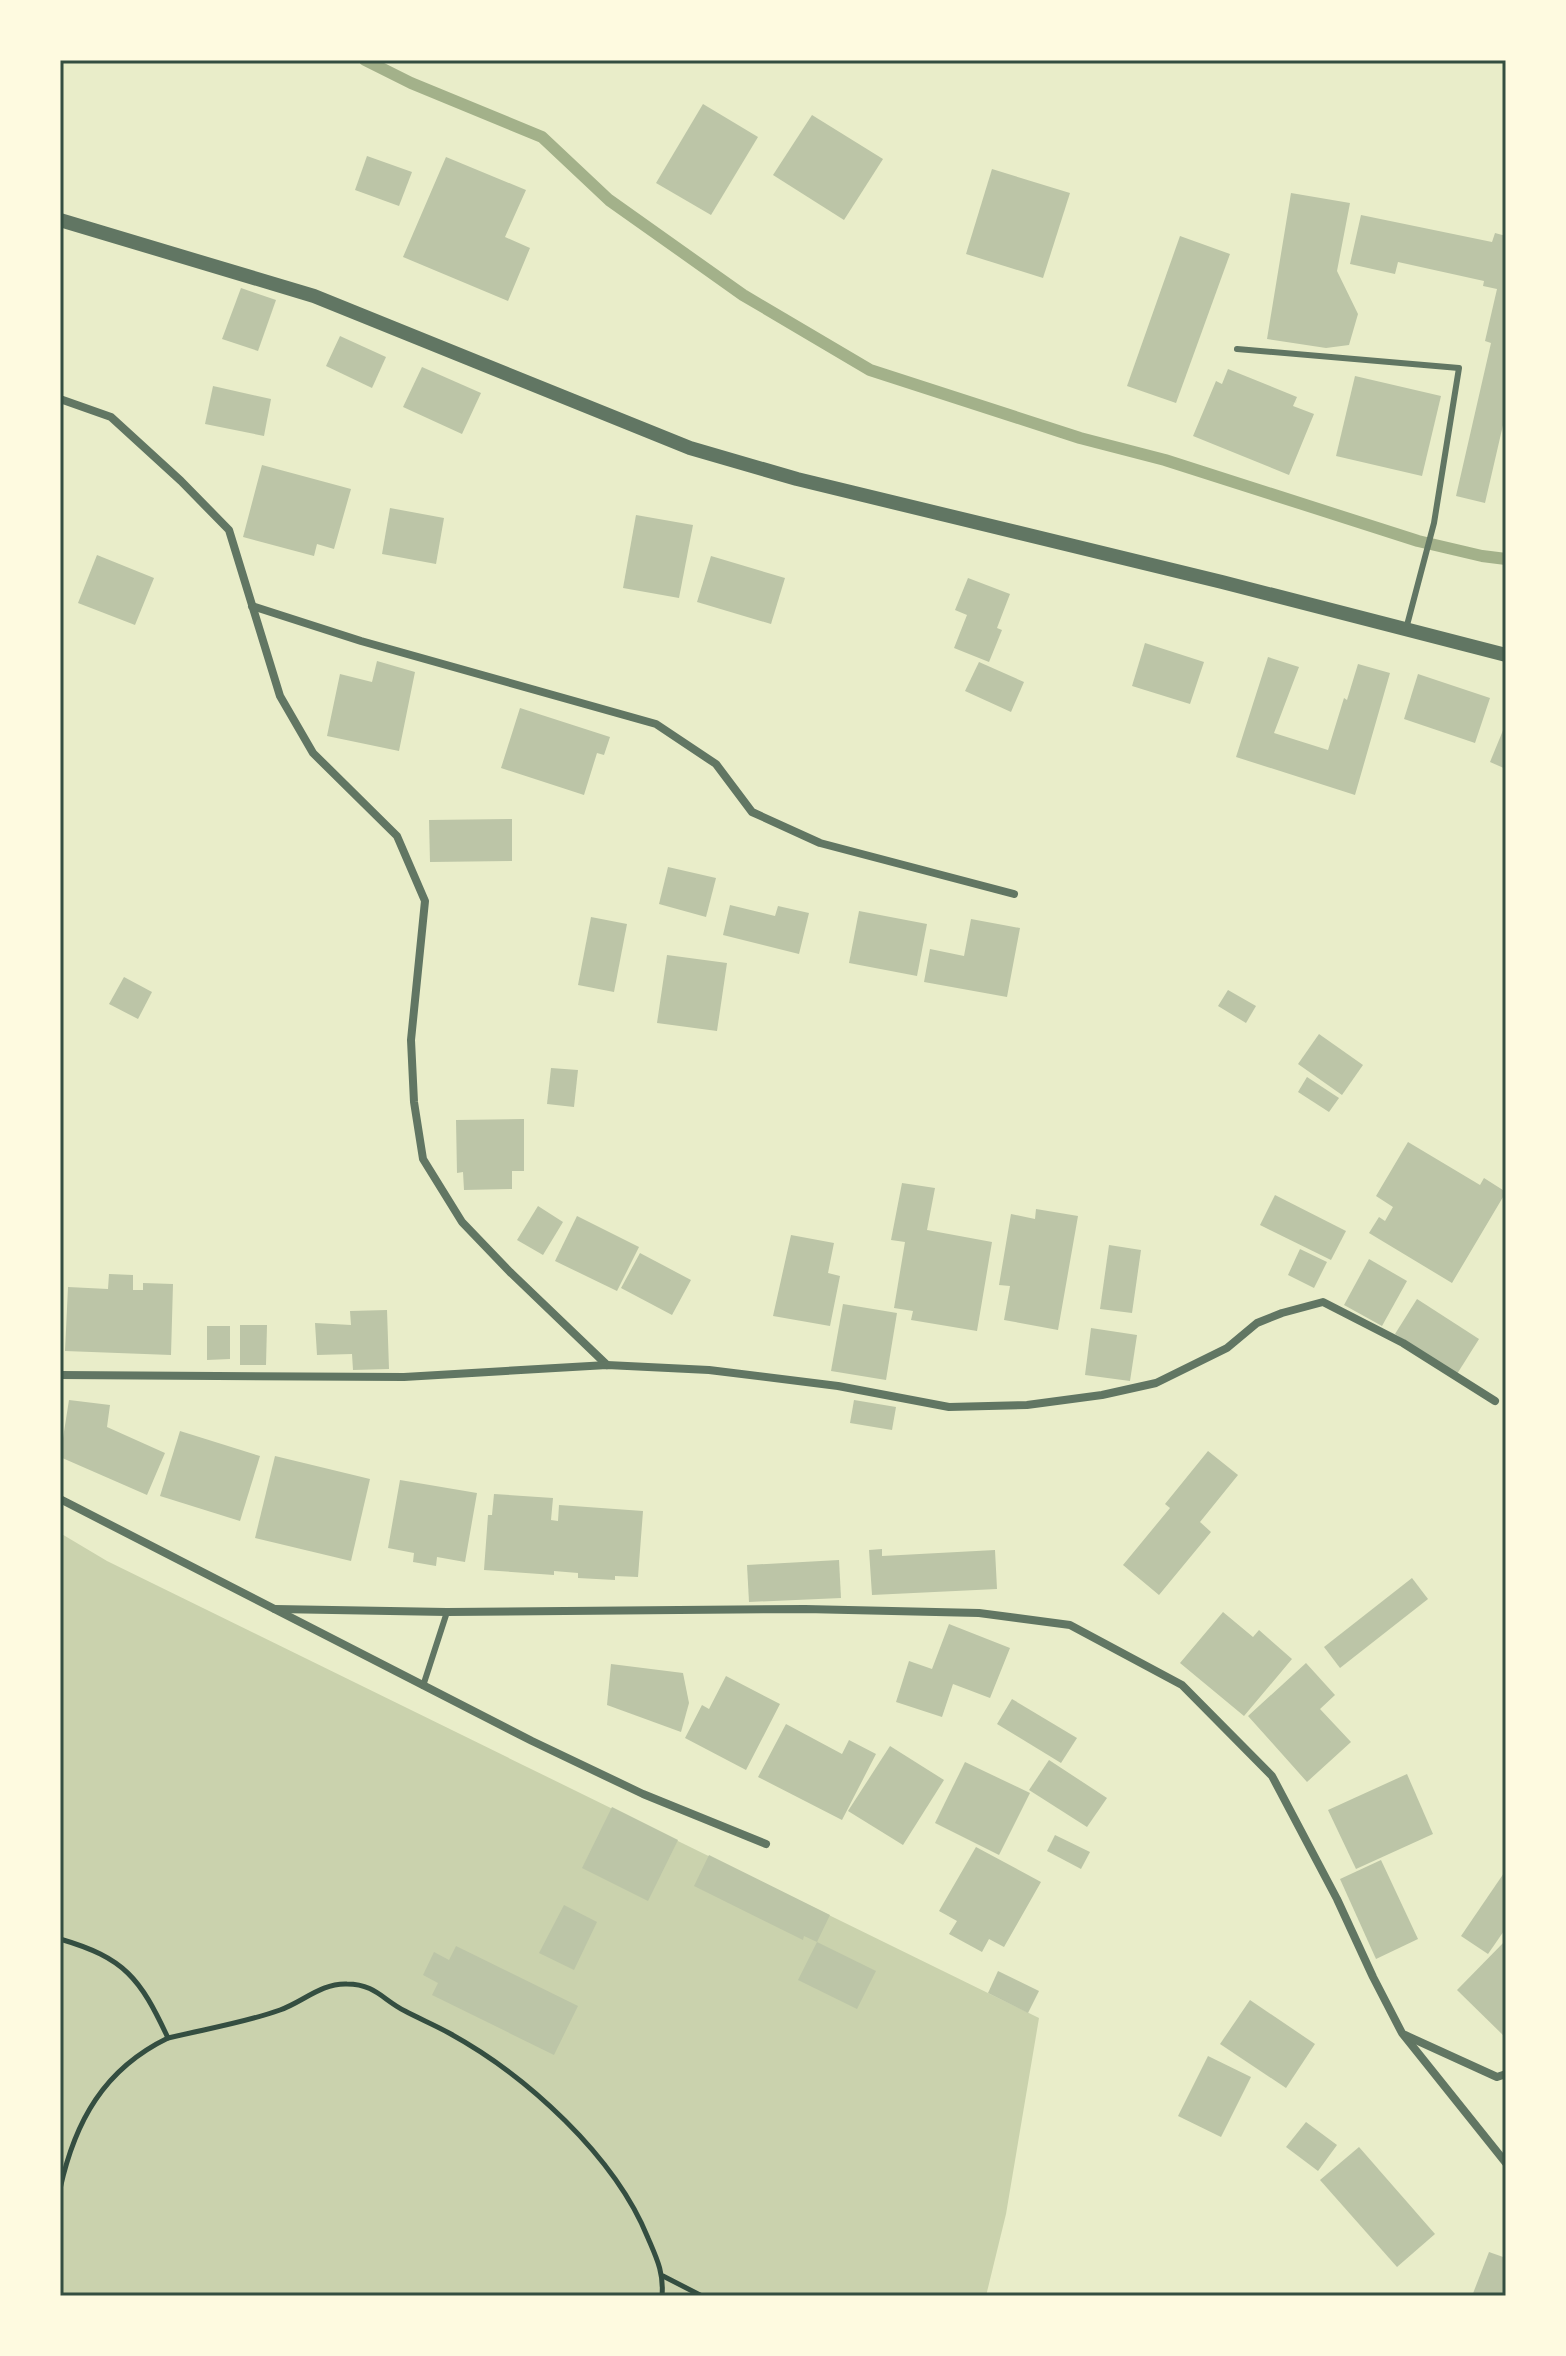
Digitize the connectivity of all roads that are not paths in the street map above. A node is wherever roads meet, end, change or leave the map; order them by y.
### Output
1 (60, 220) edge
2 (1237, 349) dead end
3 (60, 399) edge
4 (252, 606) junction
5 (1406, 629) junction
6 (1506, 655) edge
7 (1014, 894) dead end
8 (607, 1365) junction
9 (60, 1375) edge
10 (1495, 1401) dead end
11 (60, 1499) edge
12 (275, 1609) junction
13 (447, 1612) junction
14 (423, 1686) junction
15 (766, 1844) dead end
16 (1402, 2033) junction
17 (1506, 2074) edge
18 (1506, 2163) edge

1 - 5 street
2 - 5 lane
3 - 4 street
4 - 7 street
4 - 8 street
5 - 6 street
8 - 9 street
8 - 10 street
11 - 12 street
12 - 13 street
12 - 14 street
13 - 14 lane
13 - 16 street
14 - 15 street
16 - 17 street
16 - 18 street

